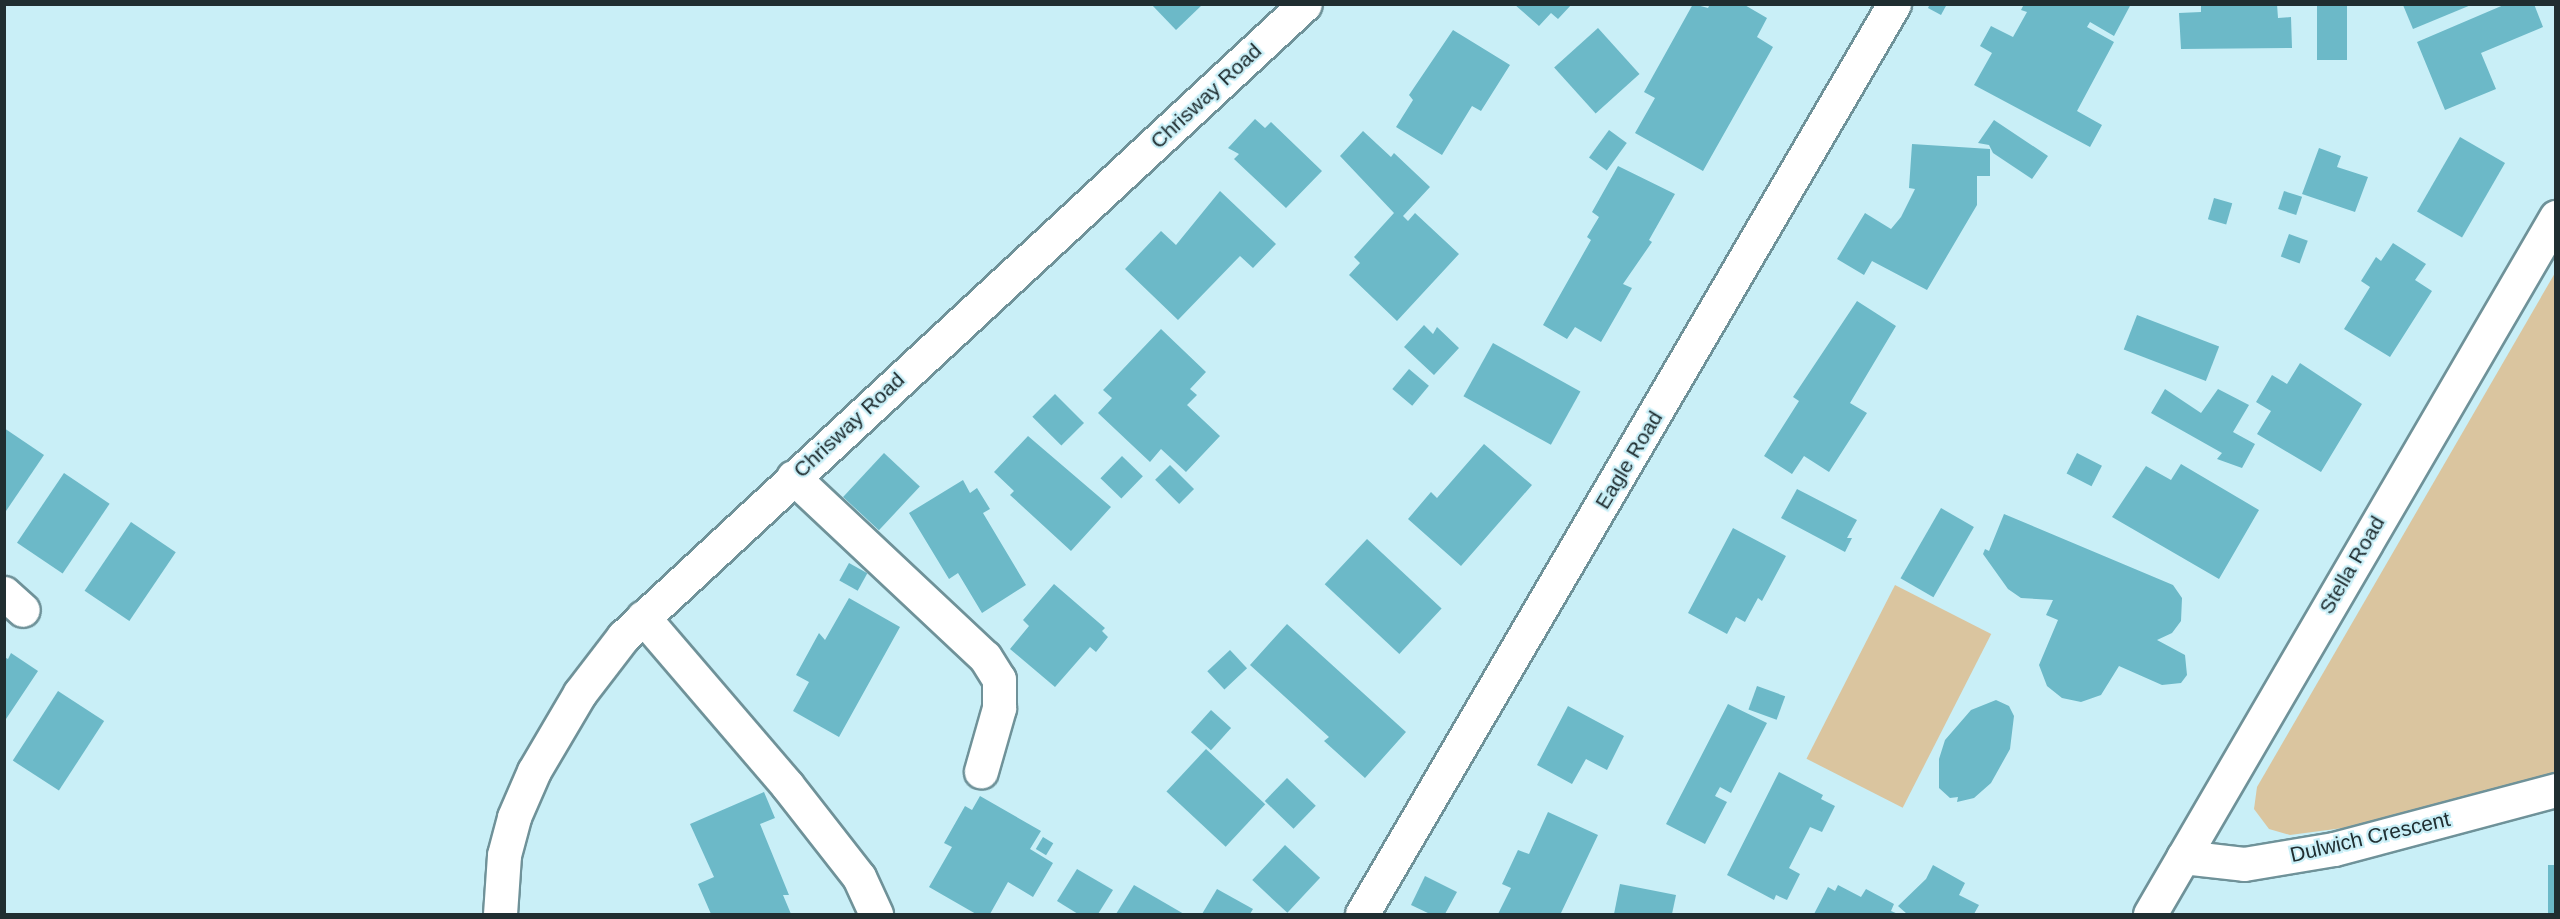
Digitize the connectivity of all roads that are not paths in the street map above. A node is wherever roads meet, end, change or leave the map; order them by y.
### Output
1 (1305, 4) edge
2 (1894, 4) edge
3 (2556, 217) edge
4 (794, 477) junction
5 (643, 617) junction
6 (981, 771) dead end
7 (2556, 790) edge
8 (2183, 857) junction
9 (500, 915) edge
10 (876, 915) edge
11 (1362, 915) edge
12 (2150, 915) edge

1 - 4 street, Chrisway Road
2 - 11 street, Eagle Road
3 - 8 street, Stella Road
4 - 5 street, Chrisway Road
4 - 6 street
5 - 9 street, Chrisway Road
5 - 10 street
7 - 8 street, Dulwich Crescent
8 - 12 street, Stella Road

